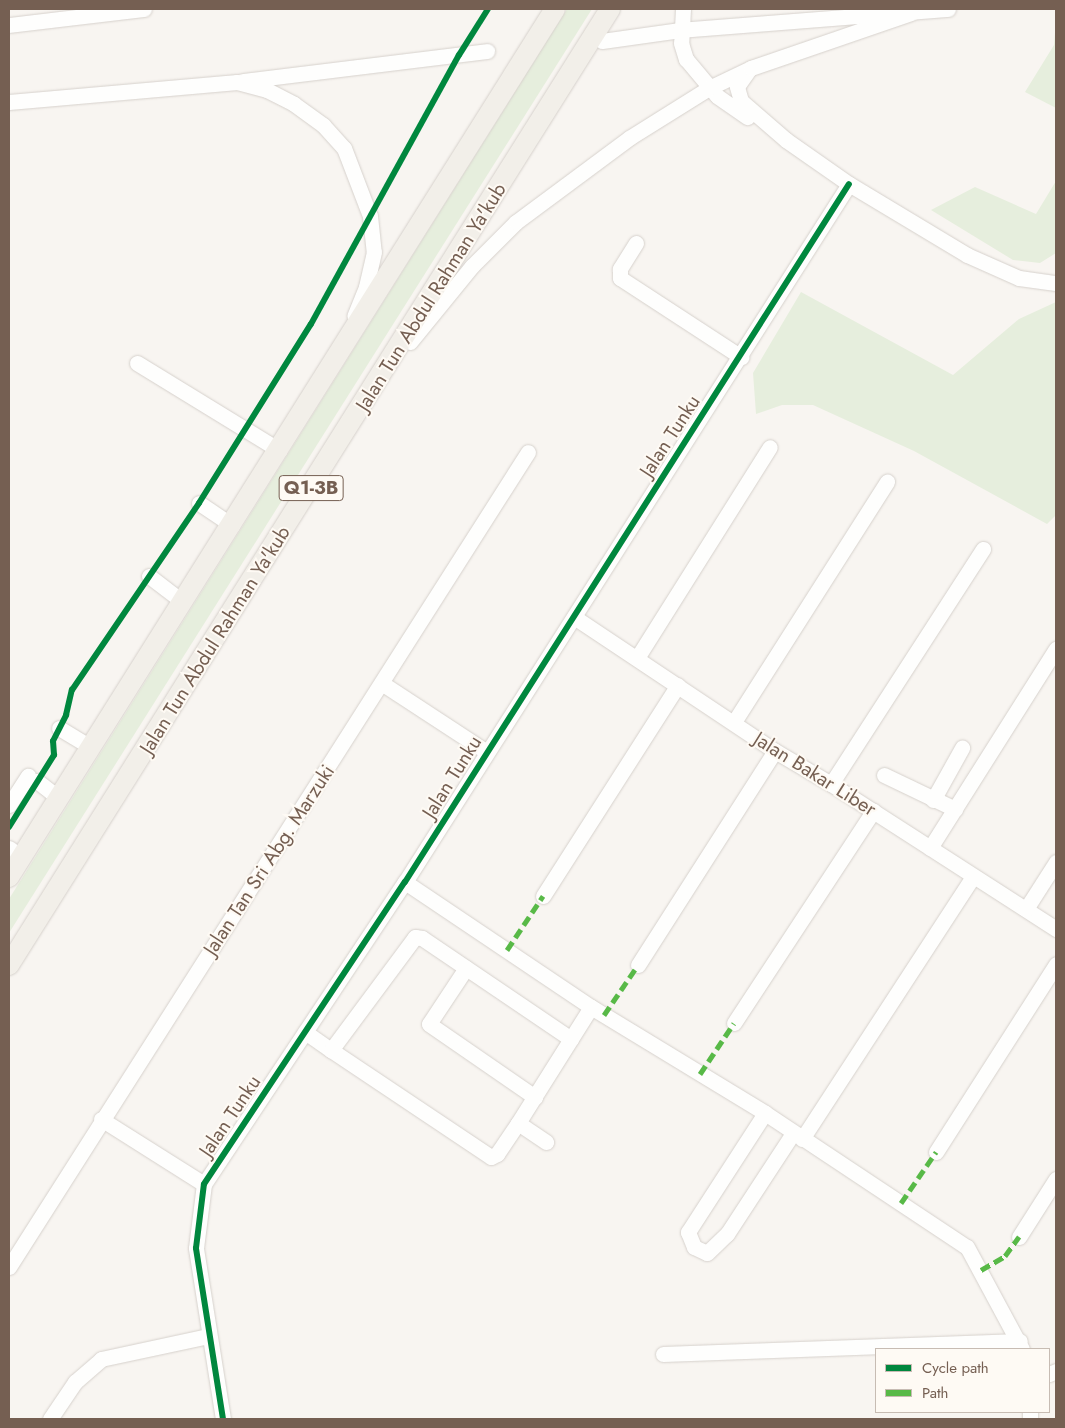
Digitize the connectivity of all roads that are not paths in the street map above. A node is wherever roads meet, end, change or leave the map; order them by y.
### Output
1 (144, 9) edge
2 (555, 9) edge
3 (610, 9) edge
4 (683, 9) edge
5 (948, 9) edge
6 (911, 13) junction
7 (9, 24) edge
8 (680, 30) junction
9 (602, 41) dead end
10 (487, 52) dead end
11 (751, 68) junction
12 (237, 82) junction
13 (709, 88) junction
14 (9, 102) edge
15 (728, 104) junction
16 (680, 107) junction
17 (779, 134) junction
18 (849, 184) junction
19 (636, 243) dead end
20 (1056, 283) edge
21 (741, 356) junction
22 (338, 357) junction
23 (137, 363) dead end
24 (384, 372) junction
25 (770, 447) dead end
26 (279, 450) junction
27 (528, 452) dead end
28 (887, 482) dead end
29 (199, 503) dead end
30 (232, 525) junction
31 (984, 549) dead end
32 (149, 576) dead end
33 (182, 602) junction
34 (574, 617) junction
35 (1056, 649) edge
36 (637, 658) junction
37 (383, 684) junction
38 (678, 685) junction
39 (734, 722) junction
40 (59, 728) dead end
41 (91, 747) junction
42 (962, 748) dead end
43 (775, 751) junction
44 (487, 752) junction
45 (884, 776) dead end
46 (831, 784) junction
47 (59, 798) junction
48 (933, 800) junction
49 (9, 805) edge
50 (955, 809) junction
51 (873, 811) junction
52 (930, 848) junction
53 (15, 853) edge
54 (1056, 862) edge
55 (9, 877) edge
56 (972, 878) junction
57 (405, 882) junction
58 (543, 896) dead end
59 (1026, 909) junction
60 (1056, 929) edge
61 (1056, 964) edge
62 (9, 965) edge
63 (638, 965) dead end
64 (466, 968) junction
65 (591, 1007) junction
66 (734, 1023) dead end
67 (305, 1032) junction
68 (571, 1039) junction
69 (331, 1050) junction
70 (535, 1097) junction
71 (765, 1114) junction
72 (101, 1119) junction
73 (518, 1123) junction
74 (798, 1136) junction
75 (546, 1142) dead end
76 (936, 1152) dead end
77 (1056, 1180) edge
78 (204, 1184) junction
79 (1019, 1237) dead end
80 (9, 1267) edge
81 (208, 1336) junction
82 (1021, 1345) edge
83 (902, 1348) edge
84 (875, 1349) edge
85 (663, 1354) dead end
86 (50, 1419) edge
87 (223, 1419) edge

1 - 7 street
2 - 22 main road
3 - 24 main road, Jalan Tun Abdul Rahman Ya'kub / Q1-3B
4 - 8 street
5 - 6 street
6 - 8 street
6 - 11 street
8 - 9 street
8 - 13 street
10 - 12 street
11 - 13 street
11 - 17 street
12 - 14 street
12 - 22 street
13 - 15 street
13 - 16 street
15 - 16 street
15 - 17 street
16 - 24 street
17 - 18 street
18 - 20 street
18 - 21 street, Jalan Tunku
19 - 21 street
21 - 34 street, Jalan Tunku
22 - 26 main road
23 - 26 street
24 - 62 main road, Jalan Tun Abdul Rahman Ya'kub / Q1-3B
25 - 36 street
26 - 30 main road
27 - 37 street, Jalan Tan Sri Abg. Marzuki
28 - 39 street
29 - 30 street
30 - 33 main road
31 - 46 street
32 - 33 street
33 - 41 main road
34 - 36 street, Jalan Bakar Liber
34 - 44 street, Jalan Tunku
35 - 50 street
36 - 38 street, Jalan Bakar Liber
37 - 44 street
37 - 72 street, Jalan Tan Sri Abg. Marzuki
38 - 39 street, Jalan Bakar Liber
38 - 58 street
39 - 43 street, Jalan Bakar Liber
40 - 41 street
41 - 47 main road
42 - 48 street
43 - 46 street, Jalan Bakar Liber
43 - 63 street
44 - 57 street, Jalan Tunku
45 - 48 street
46 - 51 street, Jalan Bakar Liber
47 - 49 street
47 - 53 main road
48 - 50 street
50 - 52 street
51 - 52 street, Jalan Bakar Liber
51 - 66 street
52 - 56 street, Jalan Bakar Liber
53 - 55 main road
54 - 59 street
56 - 59 street, Jalan Bakar Liber
56 - 74 street
57 - 65 street
57 - 67 street, Jalan Tunku
59 - 60 street, Jalan Bakar Liber
61 - 76 street
64 - 68 street
64 - 69 street
64 - 70 street
65 - 68 street
65 - 71 street
67 - 69 street
67 - 78 street, Jalan Tunku
68 - 70 street
69 - 73 street
70 - 73 street
71 - 74 street
71 - 74 street
72 - 78 street
72 - 80 street, Jalan Tan Sri Abg. Marzuki
73 - 75 street
74 - 82 street
77 - 79 street
78 - 81 street, Jalan Tunku
81 - 86 street
81 - 87 street, Jalan Tunku
82 - 83 street
84 - 85 street

